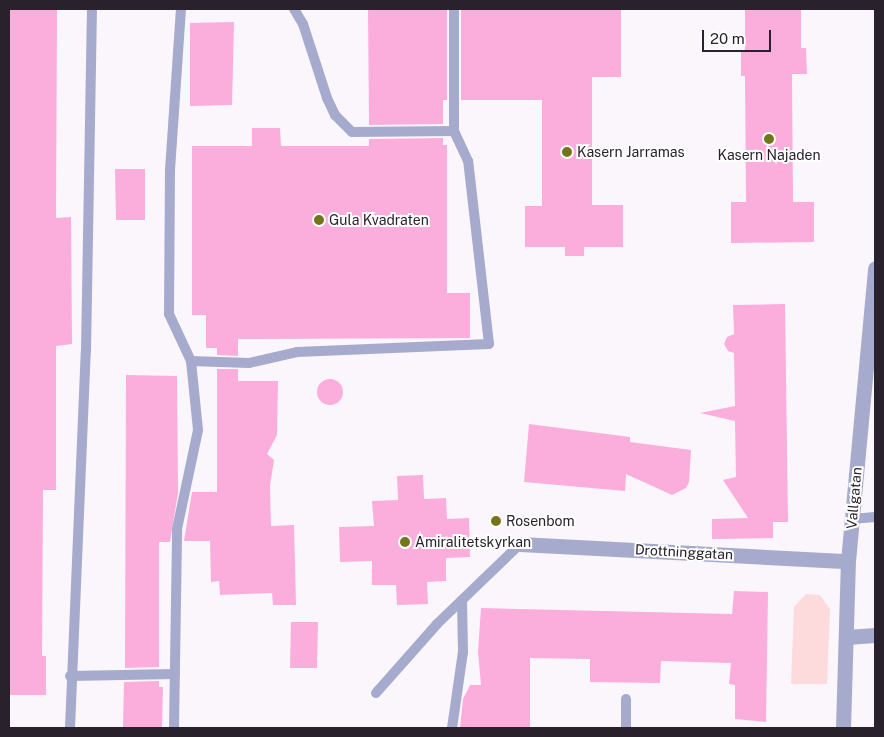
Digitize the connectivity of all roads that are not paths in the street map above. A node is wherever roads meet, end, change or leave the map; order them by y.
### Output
1 (92, 9) edge
2 (182, 9) edge
3 (294, 9) edge
4 (454, 9) edge
5 (454, 131) junction
6 (875, 268) edge
7 (191, 361) junction
8 (875, 518) edge
9 (852, 519) junction
10 (520, 544) joint
11 (848, 561) junction
12 (462, 600) junction
13 (875, 635) edge
14 (847, 637) junction
15 (175, 674) junction
16 (70, 676) junction
17 (376, 693) dead end
18 (626, 699) dead end
19 (70, 728) edge
20 (174, 728) edge
21 (452, 728) edge
22 (626, 728) edge
23 (844, 728) edge

1 - 16 lane
2 - 7 lane
3 - 5 lane
4 - 5 lane
5 - 7 lane
6 - 9 street, Vallgatan
7 - 15 lane
8 - 9 lane
9 - 11 street, Vallgatan
10 - 11 street, Drottninggatan
10 - 12 lane
11 - 14 street, Vallgatan
12 - 17 lane
12 - 21 lane
13 - 14 street
14 - 23 street, Vallgatan
15 - 16 lane
15 - 20 lane
16 - 19 lane
18 - 22 lane

